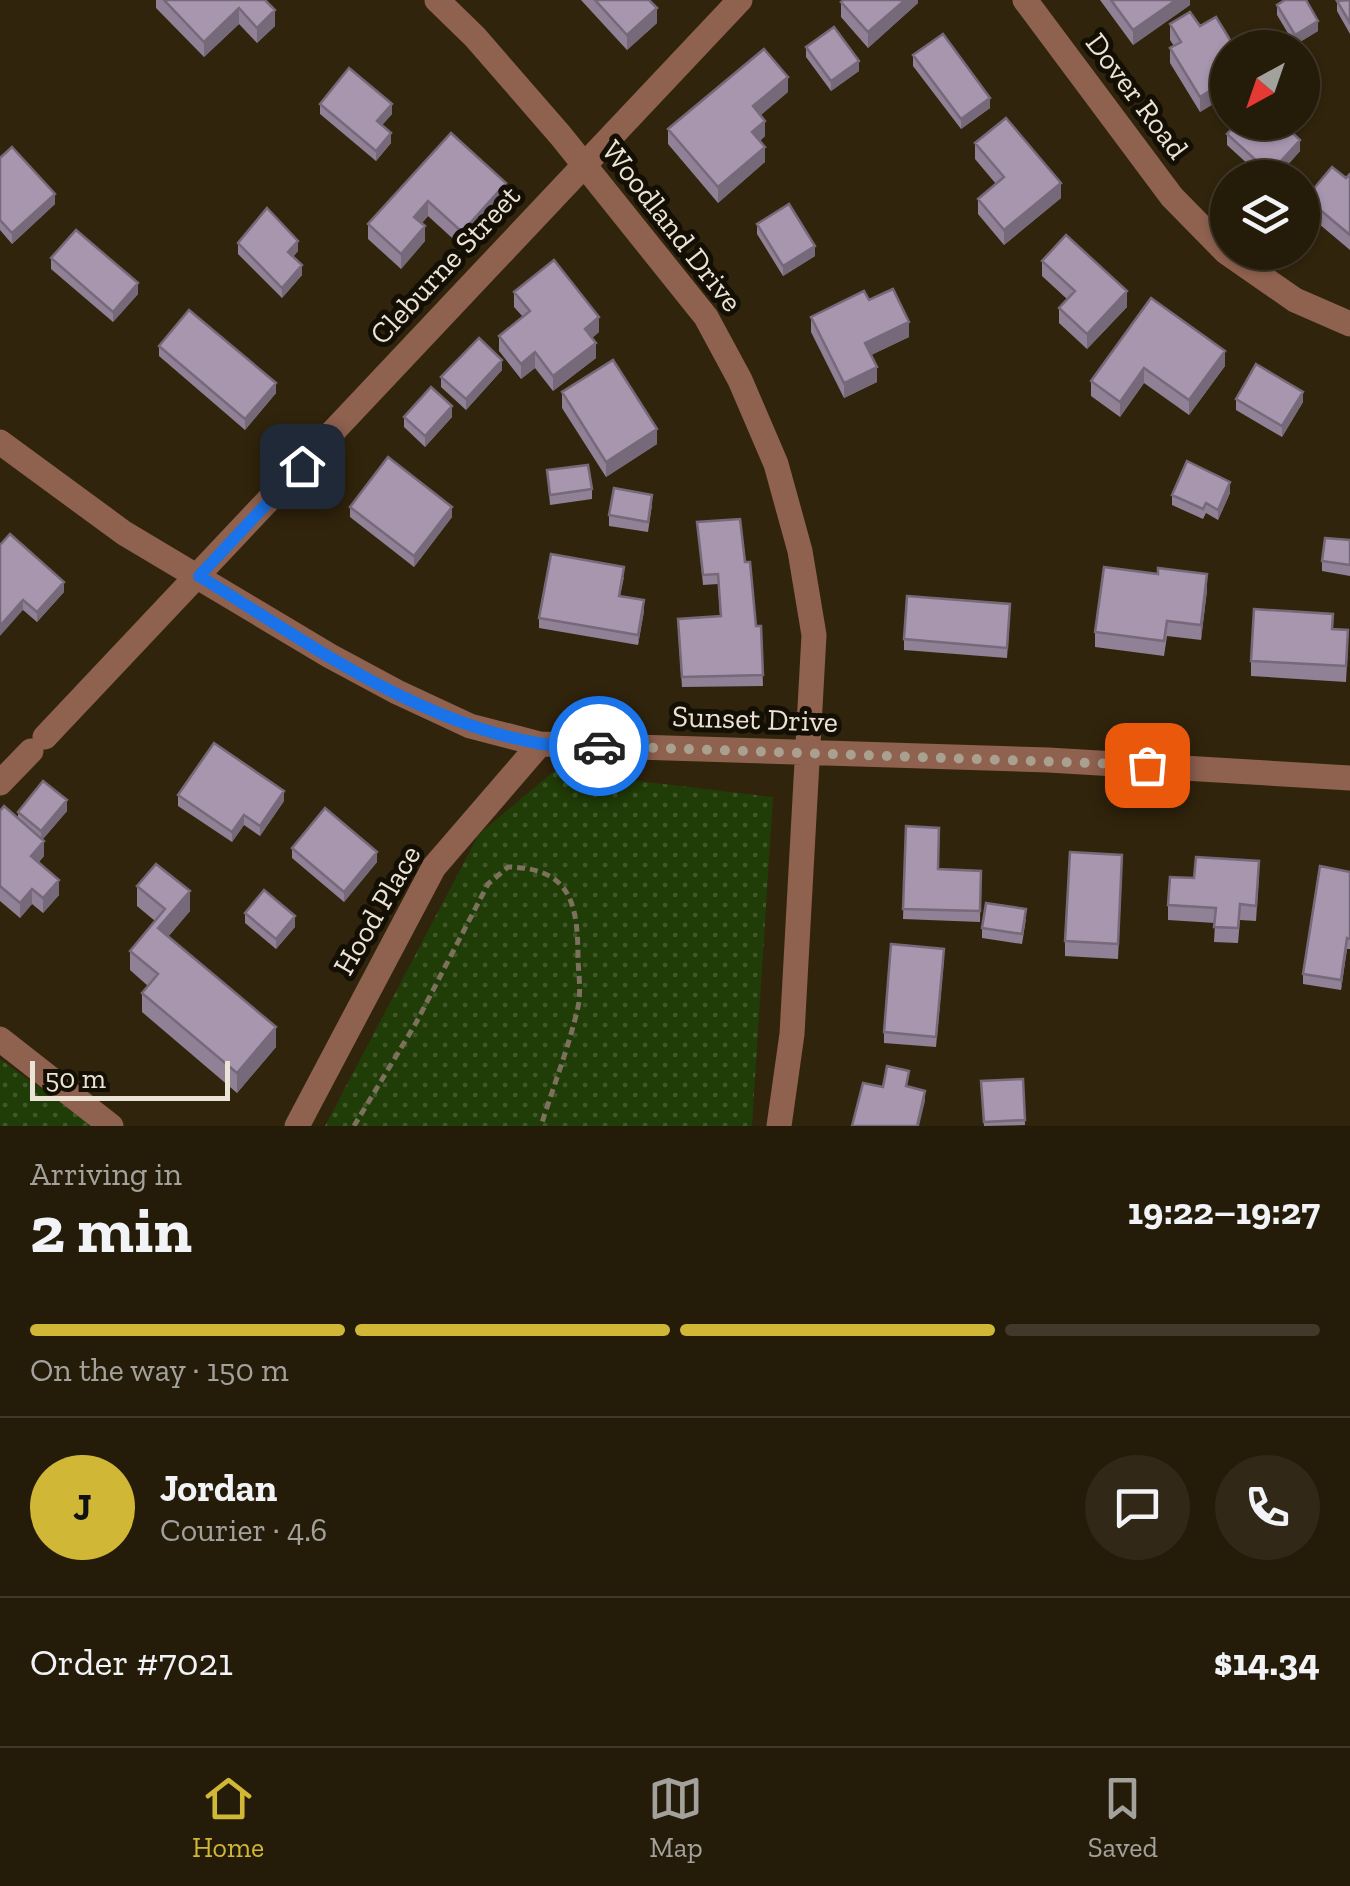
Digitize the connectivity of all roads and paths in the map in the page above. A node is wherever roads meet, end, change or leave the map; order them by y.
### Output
1 (437, 0) edge
2 (740, 0) edge
3 (1025, 0) edge
4 (584, 164) junction
5 (1350, 324) edge
6 (0, 442) edge
7 (199, 576) junction
8 (540, 744) junction
9 (808, 754) junction
10 (1350, 778) edge
11 (0, 783) edge
12 (0, 1039) edge
13 (110, 1126) edge
14 (297, 1126) edge
15 (354, 1126) edge
16 (540, 1126) edge
17 (779, 1126) edge

1 - 4 street, Woodland Drive
2 - 4 street, Cleburne Street
3 - 5 street, Dover Road
4 - 7 street, Cleburne Street
4 - 9 street, Woodland Drive
6 - 7 street, Sunset Drive
7 - 8 street, Sunset Drive
7 - 11 street, Cleburne Street
8 - 9 street, Sunset Drive
8 - 14 street, Hood Place
9 - 10 street, Sunset Drive
9 - 17 street, Woodland Drive
12 - 13 street
15 - 16 path

